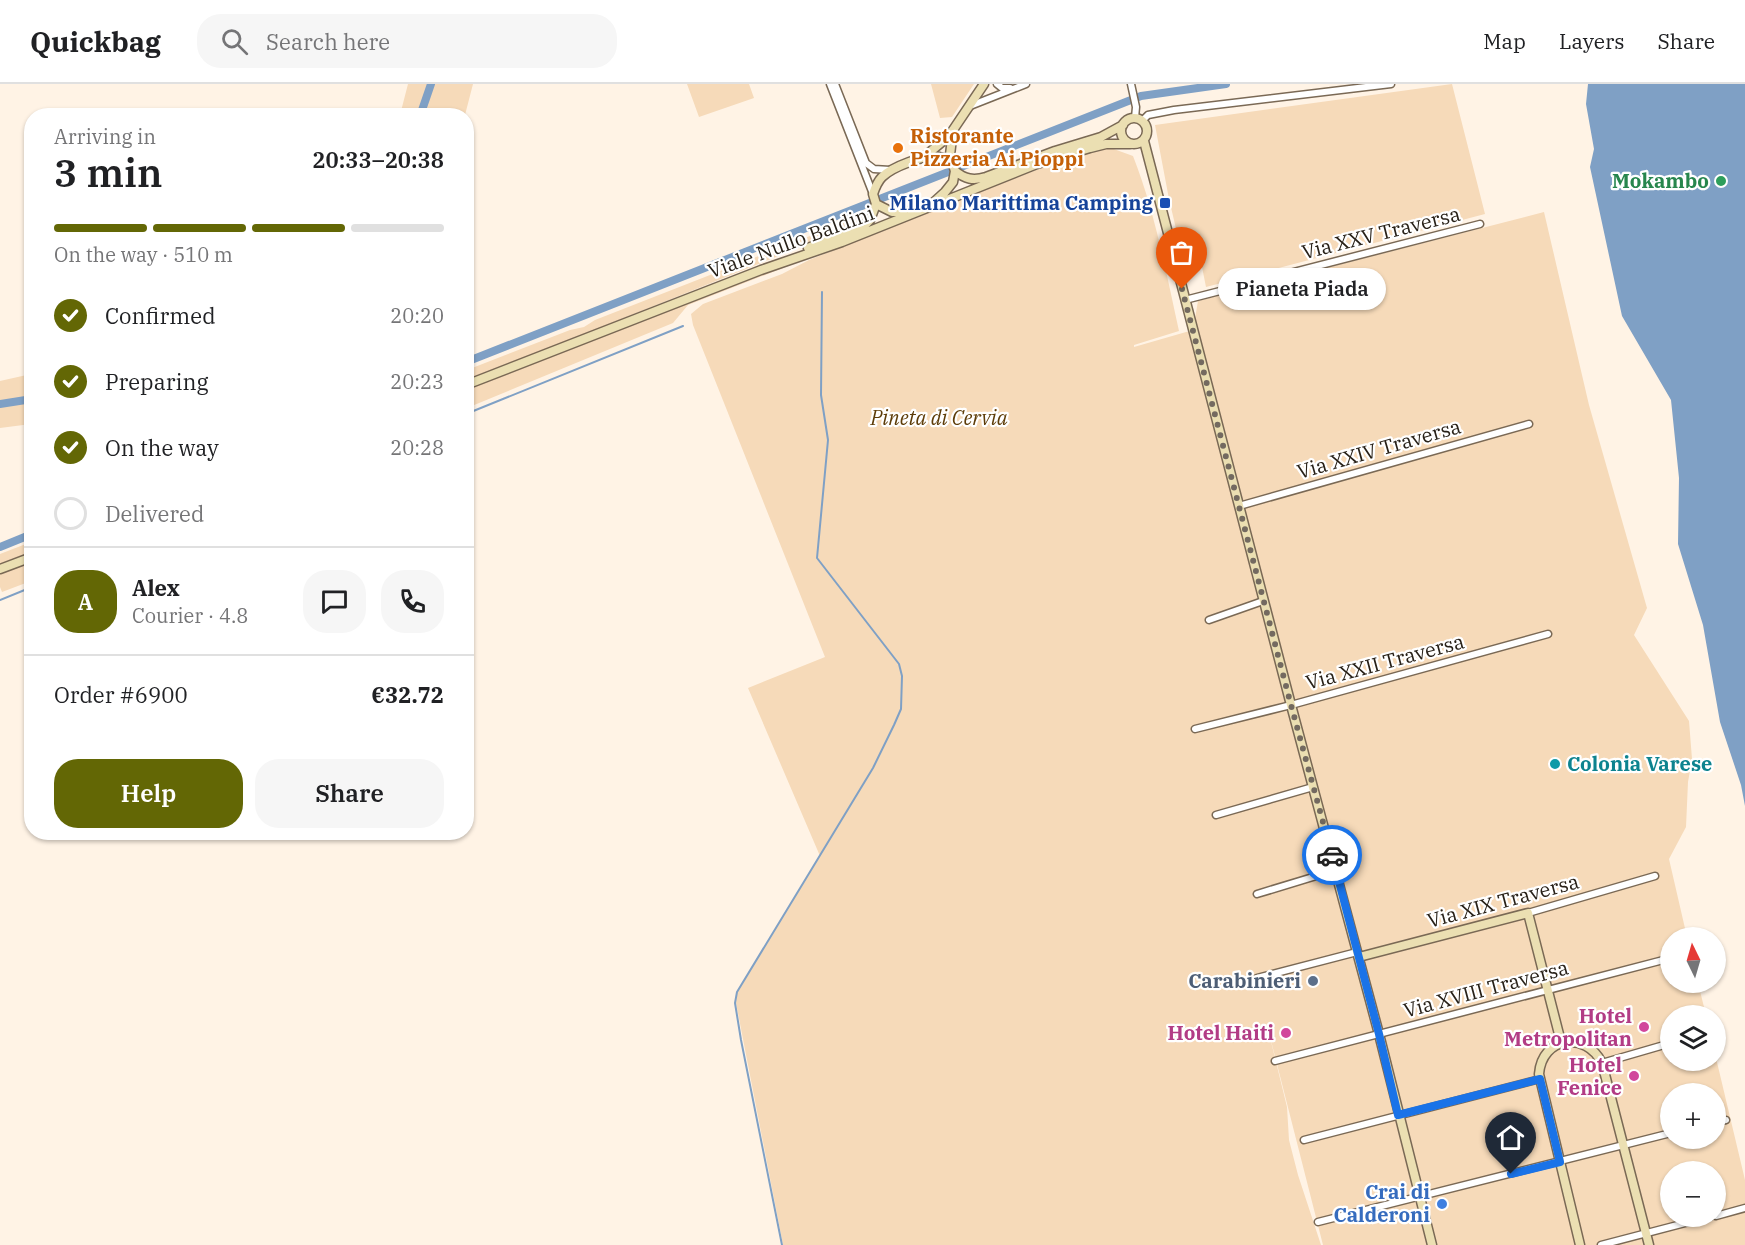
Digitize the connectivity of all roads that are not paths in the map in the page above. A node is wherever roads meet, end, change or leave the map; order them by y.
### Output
1 (830, 84) edge
2 (835, 84) edge
3 (984, 84) edge
4 (997, 84) edge
5 (1026, 84) edge
6 (1391, 84) edge
7 (1133, 86) edge
8 (1013, 88) junction
9 (967, 107) junction
10 (1139, 119) junction
11 (1123, 125) junction
12 (953, 130) junction
13 (1137, 143) junction
14 (923, 158) junction
15 (953, 167) junction
16 (893, 169) junction
17 (873, 194) junction
18 (876, 204) junction
19 (925, 208) junction
20 (1480, 224) dead end
21 (761, 270) junction
22 (1185, 300) junction
23 (474, 382) edge
24 (1529, 424) dead end
25 (1239, 506) junction
26 (24, 560) edge
27 (0, 569) edge
28 (1263, 601) junction
29 (1209, 620) dead end
30 (1548, 634) dead end
31 (1291, 705) junction
32 (1195, 729) dead end
33 (1313, 787) junction
34 (1216, 815) dead end
35 (1336, 870) junction
36 (1655, 876) dead end
37 (1257, 894) dead end
38 (1528, 913) junction
39 (1358, 955) junction
40 (1660, 961) edge
41 (1257, 978) dead end
42 (1548, 990) junction
43 (1379, 1034) junction
44 (1561, 1042) junction
45 (1660, 1046) edge
46 (1275, 1061) dead end
47 (1602, 1063) junction
48 (1540, 1079) junction
49 (1398, 1115) junction
50 (1660, 1136) edge
51 (1304, 1140) dead end
52 (1622, 1145) junction
53 (1560, 1162) junction
54 (1419, 1197) junction
55 (1745, 1208) edge
56 (1726, 1213) edge
57 (1318, 1222) dead end
58 (1672, 1227) edge
59 (1646, 1234) junction
60 (1431, 1245) edge
61 (1580, 1245) edge
62 (1601, 1245) edge
63 (1649, 1245) edge

1 - 17 street
2 - 16 street
3 - 9 street
4 - 8 street
5 - 8 street
6 - 10 street
7 - 10 street
8 - 9 street
9 - 12 street
10 - 11 street
10 - 13 street
11 - 13 street
11 - 15 street
12 - 14 street
12 - 15 street
13 - 19 street, Viale Nullo Baldini
13 - 22 street
14 - 15 street
14 - 16 street
15 - 19 street
16 - 17 street
17 - 18 street
18 - 19 street
18 - 21 street
19 - 21 street, Viale Nullo Baldini
20 - 22 street, Via XXV Traversa
21 - 23 street, Viale Nullo Baldini
22 - 25 street
24 - 25 street, Via XXIV Traversa
25 - 28 street
26 - 27 street
28 - 29 street
28 - 31 street
30 - 31 street, Via XXII Traversa
31 - 32 street, Via XXII Traversa
31 - 33 street
33 - 34 street
33 - 35 street
35 - 37 street
35 - 39 street
36 - 38 street, Via XIX Traversa
38 - 39 street, Via XIX Traversa
38 - 42 street
39 - 41 street, Via XIX Traversa
39 - 43 street
40 - 42 street, Via XVIII Traversa
42 - 43 street, Via XVIII Traversa
42 - 44 street
43 - 46 street, Via XVIII Traversa
43 - 49 street
44 - 47 street
44 - 48 street
45 - 47 street
47 - 52 street
48 - 49 street
48 - 53 street
49 - 51 street
49 - 54 street
50 - 52 street
52 - 53 street
52 - 59 street
53 - 54 street
53 - 61 street
54 - 57 street
54 - 60 street
55 - 56 street
58 - 59 street
59 - 62 street
59 - 63 street

